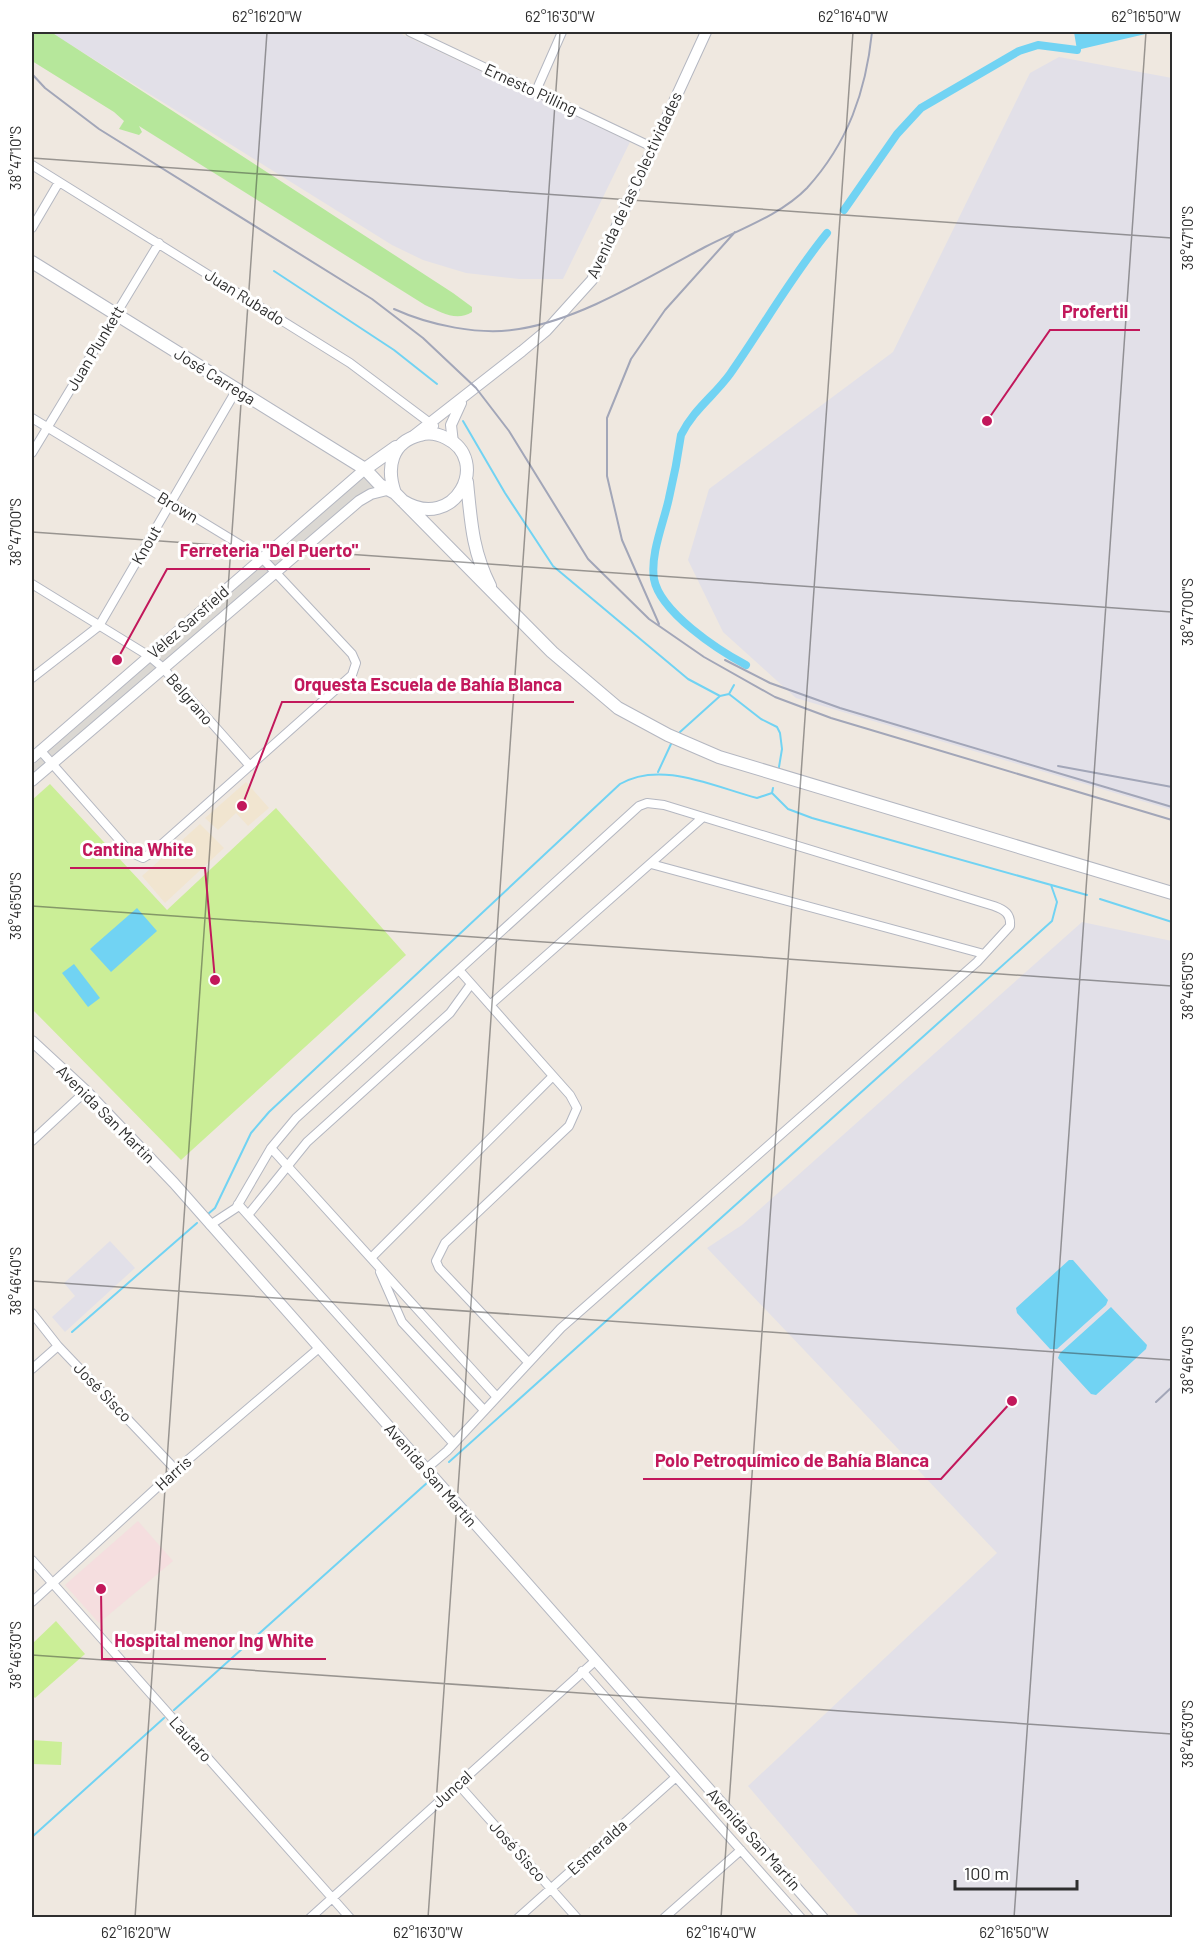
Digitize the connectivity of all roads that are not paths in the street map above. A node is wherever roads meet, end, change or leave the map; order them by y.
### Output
1 (410, 32) edge
2 (562, 32) edge
3 (706, 32) edge
4 (426, 35) edge
5 (536, 91) junction
6 (652, 147) junction
7 (32, 165) edge
8 (59, 182) junction
9 (32, 228) edge
10 (159, 243) junction
11 (32, 262) edge
12 (116, 314) junction
13 (237, 389) junction
14 (464, 397) junction
15 (32, 418) edge
16 (429, 423) junction
17 (47, 427) junction
18 (407, 440) junction
19 (452, 442) junction
20 (32, 453) edge
21 (365, 469) junction
22 (466, 477) junction
23 (395, 494) junction
24 (171, 503) junction
25 (262, 558) junction
26 (276, 571) junction
27 (32, 584) edge
28 (496, 598) junction
29 (99, 626) junction
30 (149, 656) junction
31 (162, 667) junction
32 (32, 678) edge
33 (36, 754) edge
34 (51, 763) junction
35 (250, 766) junction
36 (32, 781) edge
37 (702, 818) junction
38 (651, 864) junction
39 (1173, 893) edge
40 (984, 954) junction
41 (459, 970) junction
42 (471, 984) junction
43 (490, 1005) junction
44 (32, 1041) edge
45 (553, 1076) junction
46 (86, 1091) junction
47 (32, 1140) edge
48 (271, 1148) junction
49 (288, 1166) junction
50 (238, 1204) junction
51 (248, 1215) junction
52 (210, 1225) junction
53 (371, 1258) junction
54 (378, 1266) junction
55 (32, 1313) edge
56 (58, 1346) junction
57 (319, 1348) junction
58 (528, 1362) junction
59 (32, 1369) edge
60 (496, 1396) junction
61 (483, 1409) junction
62 (453, 1443) junction
63 (426, 1469) junction
64 (176, 1470) junction
65 (32, 1560) edge
66 (53, 1584) junction
67 (32, 1602) edge
68 (595, 1661) junction
69 (582, 1671) junction
70 (676, 1777) junction
71 (458, 1784) junction
72 (741, 1850) junction
73 (551, 1888) junction
74 (333, 1898) junction
75 (815, 1908) junction
76 (310, 1917) edge
77 (350, 1917) edge
78 (518, 1917) edge
79 (577, 1917) edge
80 (664, 1917) edge
81 (802, 1917) edge
82 (823, 1917) edge

1 - 4 street, Ernesto Pilling
2 - 5 street
3 - 6 street, Avenida de las Colectividades
4 - 5 street, Ernesto Pilling
5 - 6 street, Ernesto Pilling
6 - 14 street, Avenida de las Colectividades
7 - 8 street, Juan Rubado
8 - 9 street
8 - 10 street, Juan Rubado
10 - 12 street, Juan Plunkett
10 - 16 street, Juan Rubado
11 - 12 main road, José Carrega
12 - 13 main road, José Carrega
12 - 17 street, Juan Plunkett
13 - 21 main road, José Carrega
13 - 24 street, Knout
14 - 16 street, Avenida de las Colectividades
14 - 19 street
15 - 17 street, Brown
16 - 18 street
16 - 19 street, Juan Rubado
17 - 20 street, Juan Plunkett
17 - 24 street, Brown
18 - 19 main road
18 - 21 main road, Vélez Sarsfield
18 - 23 main road
19 - 22 main road
21 - 23 main road, José Carrega
21 - 25 street, Vélez Sarsfield
22 - 23 main road
22 - 28 main road
23 - 26 street, Vélez Sarsfield
23 - 28 main road, José Carrega
24 - 25 street, Brown
24 - 29 street, Knout
25 - 26 street, Brown
25 - 30 street, Vélez Sarsfield
26 - 31 street, Vélez Sarsfield
26 - 35 street, Brown
27 - 29 street, Belgrano
28 - 39 main road, José Carrega
29 - 30 street, Belgrano
29 - 32 street, Knout
30 - 31 street, Belgrano
30 - 33 street, Vélez Sarsfield
31 - 34 street, Vélez Sarsfield
31 - 35 street, Belgrano
33 - 34 street
34 - 35 street
34 - 36 street, Vélez Sarsfield
37 - 38 street
37 - 40 street
37 - 41 street
38 - 40 street
38 - 43 street
40 - 58 street
41 - 42 street
41 - 48 street
42 - 43 street
42 - 49 street
43 - 45 street
44 - 46 street, Avenida San Martín
45 - 53 street
45 - 58 street
46 - 47 street
46 - 52 street, Avenida San Martín
48 - 49 street
48 - 50 street
49 - 51 street
49 - 53 street
50 - 51 street
50 - 52 street
51 - 62 street
52 - 57 street, Avenida San Martín
53 - 54 street
54 - 60 street
54 - 61 street
55 - 56 street, José Sisco
56 - 59 street
56 - 64 street, José Sisco
57 - 63 street, Avenida San Martín
57 - 64 street, Harris
58 - 60 street
60 - 61 street
61 - 62 street
62 - 63 street
63 - 68 street, Avenida San Martín
64 - 66 street, Harris
65 - 66 street, Lautaro
66 - 67 street, Harris
66 - 74 street, Lautaro
68 - 69 street, Juncal
68 - 75 street, Avenida San Martín
69 - 70 street, Avenida San Martín
69 - 71 street, Juncal
70 - 72 street, Avenida San Martín
70 - 73 street, Esmeralda
71 - 73 street, José Sisco
71 - 74 street, Juncal
72 - 80 street
72 - 81 street, Avenida San Martín
73 - 78 street, Esmeralda
73 - 79 street, José Sisco
74 - 76 street, Juncal
74 - 77 street, Lautaro
75 - 81 street
75 - 82 street, Avenida San Martín

